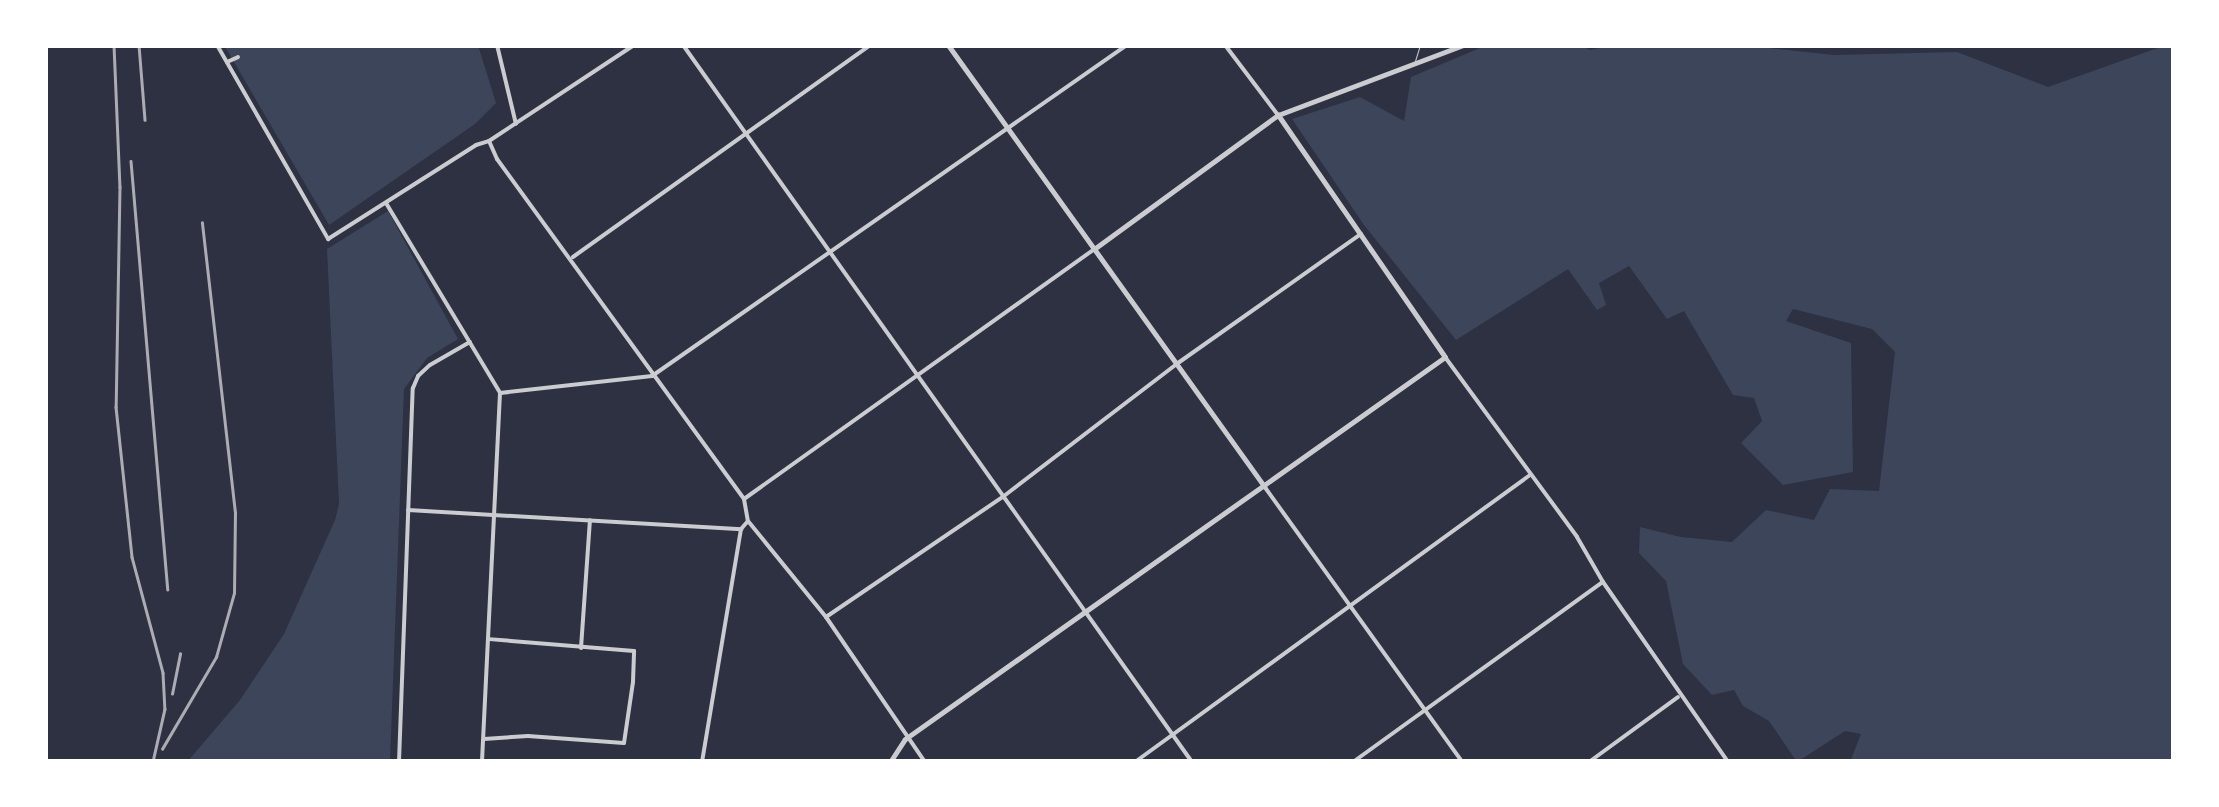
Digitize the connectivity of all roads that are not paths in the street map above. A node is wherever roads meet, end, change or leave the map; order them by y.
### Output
1 (217, 45) edge
2 (497, 45) edge
3 (634, 45) edge
4 (683, 45) edge
5 (870, 45) edge
6 (948, 45) edge
7 (1126, 45) edge
8 (1225, 45) edge
9 (1420, 45) edge
10 (1463, 45) edge
11 (238, 56) dead end
12 (226, 62) junction
13 (1414, 64) junction
14 (1278, 115) junction
15 (516, 124) junction
16 (1006, 126) junction
17 (746, 136) junction
18 (489, 142) junction
19 (386, 203) junction
20 (1361, 234) junction
21 (1094, 249) junction
22 (831, 253) junction
23 (571, 258) junction
24 (470, 342) junction
25 (1444, 357) junction
26 (1178, 363) junction
27 (920, 375) junction
28 (652, 376) junction
29 (500, 393) junction
30 (1529, 476) junction
31 (1264, 486) junction
32 (1004, 496) junction
33 (744, 499) junction
34 (408, 510) junction
35 (492, 514) junction
36 (590, 520) junction
37 (748, 521) junction
38 (740, 529) junction
39 (1602, 582) junction
40 (1353, 606) junction
41 (1086, 614) junction
42 (826, 618) junction
43 (489, 639) junction
44 (581, 648) junction
45 (1680, 696) junction
46 (1424, 710) junction
47 (1172, 735) junction
48 (484, 738) junction
49 (905, 739) junction
50 (399, 762) edge
51 (482, 762) edge
52 (702, 762) edge
53 (890, 762) edge
54 (924, 762) edge
55 (1135, 762) edge
56 (1192, 762) edge
57 (1353, 762) edge
58 (1462, 762) edge
59 (1589, 762) edge
60 (1728, 762) edge

1 - 12 street
2 - 15 street
3 - 15 street
4 - 17 street
5 - 17 street
6 - 16 street
7 - 16 street
8 - 14 street
9 - 13 lane
10 - 13 street
11 - 12 street
12 - 19 street
13 - 14 street
14 - 20 street
14 - 21 street
15 - 18 street
16 - 21 street
16 - 22 street
17 - 22 street
17 - 23 street
18 - 19 street
18 - 23 street
19 - 24 street
20 - 25 street
20 - 26 street
21 - 26 street
21 - 27 street
22 - 27 street
22 - 28 street
23 - 28 street
24 - 29 street
24 - 34 street
25 - 30 street
25 - 31 street
26 - 31 street
26 - 32 street
27 - 32 street
27 - 33 street
28 - 29 street
28 - 33 street
29 - 35 street
30 - 39 street
30 - 40 street
31 - 40 street
31 - 41 street
32 - 41 street
32 - 42 street
33 - 37 street
34 - 35 street
34 - 50 street
35 - 36 street
35 - 43 street
36 - 38 street
36 - 44 street
37 - 38 street
37 - 42 street
38 - 52 street
39 - 45 street
39 - 46 street
40 - 46 street
40 - 47 street
41 - 47 street
41 - 49 street
42 - 49 street
43 - 44 street
43 - 48 street
44 - 48 street
45 - 59 street
45 - 60 street
46 - 57 street
46 - 58 street
47 - 55 street
47 - 56 street
48 - 51 street
49 - 53 street
49 - 54 street

